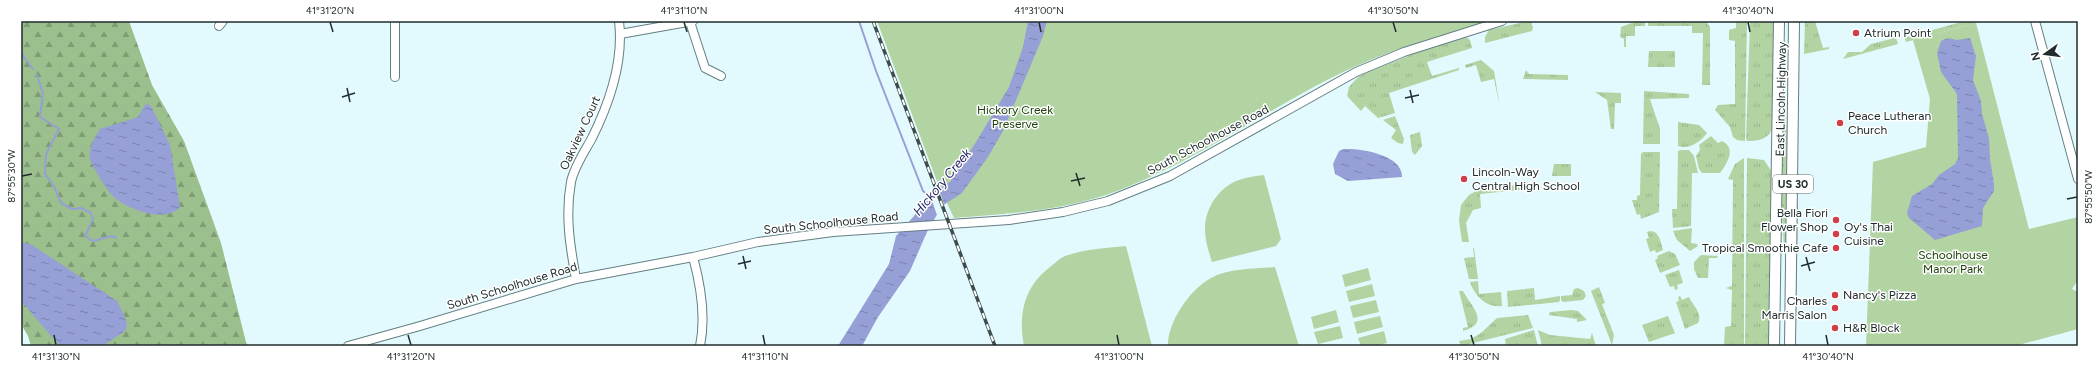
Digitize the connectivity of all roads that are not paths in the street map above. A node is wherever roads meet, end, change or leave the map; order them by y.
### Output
1 (395, 21) edge
2 (619, 21) edge
3 (1502, 21) edge
4 (1779, 21) edge
5 (1794, 21) edge
6 (2035, 21) edge
7 (691, 22) edge
8 (620, 34) junction
9 (721, 76) dead end
10 (395, 77) dead end
11 (2078, 179) edge
12 (693, 257) junction
13 (576, 279) junction
14 (348, 346) edge
15 (700, 346) edge
16 (1774, 346) edge
17 (1790, 346) edge

1 - 10 street
2 - 8 street, Oakview Court
3 - 12 street, South Schoolhouse Road
4 - 16 main road, East Lincoln Highway / US 30
5 - 17 main road, East Lincoln Highway / US 30
6 - 11 street
7 - 8 street
7 - 9 street
8 - 13 street, Oakview Court
12 - 13 street, South Schoolhouse Road
12 - 15 street
13 - 14 street, South Schoolhouse Road

